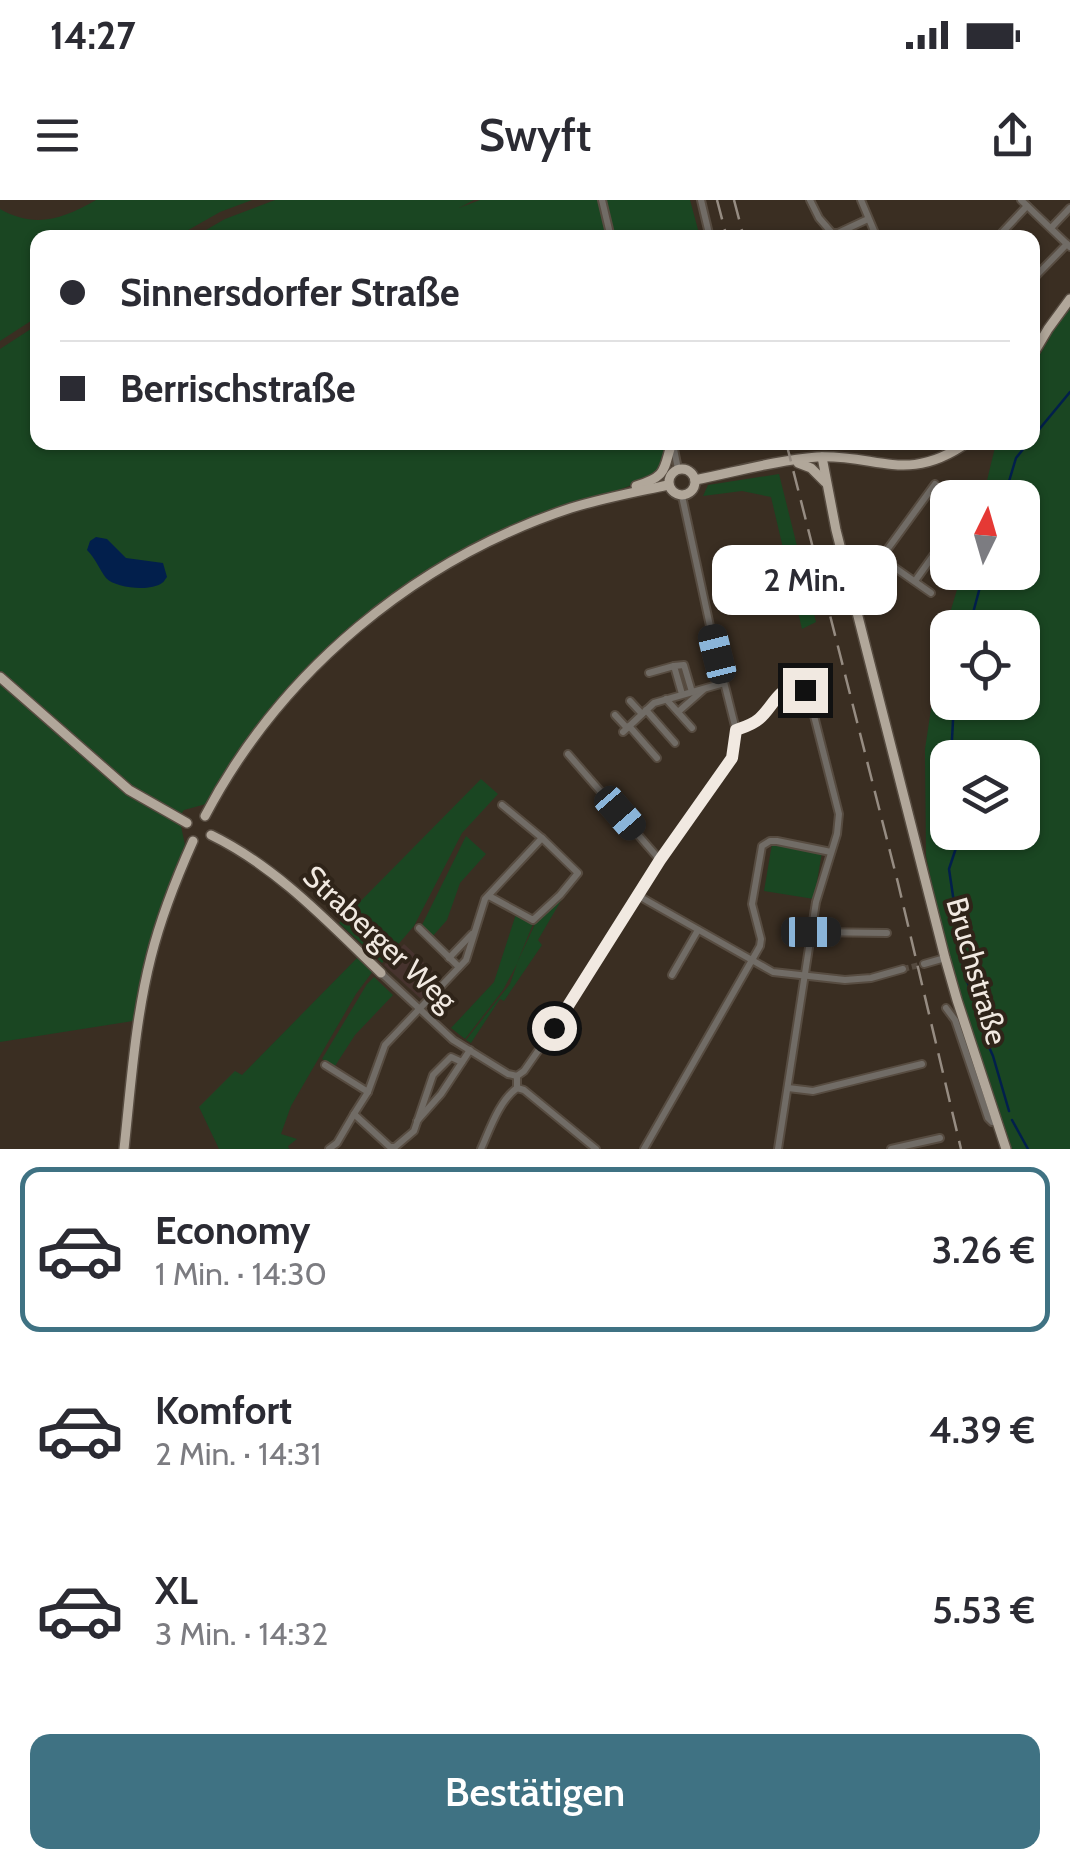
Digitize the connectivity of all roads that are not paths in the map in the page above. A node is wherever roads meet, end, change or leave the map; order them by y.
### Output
1 (602, 200) edge
2 (701, 200) edge
3 (810, 200) edge
4 (861, 200) edge
5 (1024, 203) edge
6 (1070, 208) edge
7 (868, 219) junction
8 (1050, 228) junction
9 (609, 230) edge
10 (708, 230) edge
11 (829, 230) edge
12 (846, 230) edge
13 (873, 230) edge
14 (1003, 230) edge
15 (1069, 246) edge
16 (1040, 273) edge
17 (1070, 299) edge
18 (1040, 344) edge
19 (671, 450) edge
20 (674, 450) edge
21 (955, 450) edge
22 (822, 457) junction
23 (790, 461) junction
24 (678, 470) junction
25 (695, 480) junction
26 (826, 484) junction
27 (668, 485) junction
28 (930, 492) edge
29 (682, 496) junction
30 (611, 497) junction
31 (882, 558) junction
32 (930, 561) edge
33 (915, 582) junction
34 (851, 586) junction
35 (932, 594) dead end
36 (674, 666) junction
37 (649, 672) dead end
38 (0, 677) edge
39 (724, 683) junction
40 (703, 688) junction
41 (692, 692) junction
42 (682, 694) junction
43 (666, 699) junction
44 (630, 701) dead end
45 (644, 712) junction
46 (678, 712) junction
47 (615, 715) dead end
48 (692, 728) dead end
49 (626, 729) junction
50 (736, 730) junction
51 (675, 743) dead end
52 (568, 754) dead end
53 (657, 758) dead end
54 (502, 805) dead end
55 (205, 816) junction
56 (187, 822) junction
57 (211, 835) junction
58 (542, 838) junction
59 (192, 841) junction
60 (831, 852) junction
61 (660, 860) junction
62 (637, 895) junction
63 (489, 896) junction
64 (419, 928) dead end
65 (698, 930) junction
66 (474, 931) junction
67 (811, 932) junction
68 (888, 933) dead end
69 (448, 958) junction
70 (946, 958) junction
71 (752, 962) junction
72 (924, 964) tunnel mouth
73 (460, 968) junction
74 (903, 969) tunnel mouth
75 (381, 974) joint
76 (672, 975) dead end
77 (804, 977) junction
78 (420, 1008) junction
79 (946, 1008) dead end
80 (470, 1050) junction
81 (462, 1062) junction
82 (922, 1064) dead end
83 (325, 1065) dead end
84 (517, 1076) junction
85 (517, 1088) junction
86 (788, 1088) junction
87 (368, 1092) junction
88 (354, 1114) junction
89 (997, 1120) junction
90 (417, 1121) junction
91 (940, 1138) dead end
92 (124, 1149) edge
93 (329, 1149) edge
94 (480, 1149) edge
95 (596, 1149) edge
96 (644, 1149) edge
97 (778, 1149) edge
98 (891, 1149) edge
99 (1006, 1149) edge

1 - 9 street
2 - 10 street
3 - 11 street
4 - 7 street
5 - 8 street
5 - 14 street
6 - 8 street
7 - 12 street
7 - 13 street
8 - 15 street
15 - 16 street
17 - 18 main road
19 - 30 main road
20 - 24 street
21 - 22 main road
22 - 23 main road
22 - 26 main road, Bruchstraße
23 - 25 main road
23 - 26 main road
24 - 25 main road
24 - 27 main road
25 - 29 main road
26 - 34 main road, Bruchstraße
27 - 29 main road
27 - 30 main road
28 - 31 street
29 - 39 street
30 - 55 main road
31 - 33 street
31 - 34 street
32 - 33 street
33 - 35 street
34 - 70 main road, Bruchstraße
36 - 37 street
36 - 41 street
36 - 42 street
38 - 56 main road
39 - 40 street
39 - 50 street
40 - 41 street
40 - 46 street
41 - 42 street
42 - 43 street
43 - 45 street
43 - 46 street
44 - 45 street
45 - 49 street
45 - 51 street
46 - 48 street
47 - 49 street
49 - 53 street
50 - 60 street
50 - 61 street
52 - 61 street
54 - 58 street
55 - 56 main road
55 - 57 main road
56 - 59 main road
57 - 59 main road
57 - 75 main road, Straberger Weg
58 - 63 street
58 - 63 street
59 - 92 main road
60 - 67 street
60 - 71 street
61 - 62 street
62 - 65 street
62 - 84 street
63 - 66 street
64 - 69 street
65 - 71 street
65 - 76 street
66 - 69 street
66 - 73 street
67 - 68 street
67 - 77 street
69 - 73 street
70 - 72 street
70 - 89 main road, Bruchstraße
71 - 77 street
71 - 96 street
73 - 78 street
74 - 77 street
75 - 78 street, Straberger Weg
77 - 86 street
78 - 80 street, Straberger Weg
78 - 87 street
79 - 89 street, Bruchstraße
80 - 81 street
80 - 84 street, Straberger Weg
81 - 90 street
81 - 90 street
82 - 86 street
83 - 87 street
84 - 85 street
85 - 94 street
85 - 95 street
86 - 97 street
87 - 88 street
88 - 90 street
88 - 93 street
89 - 99 main road, Bruchstraße
91 - 98 street

